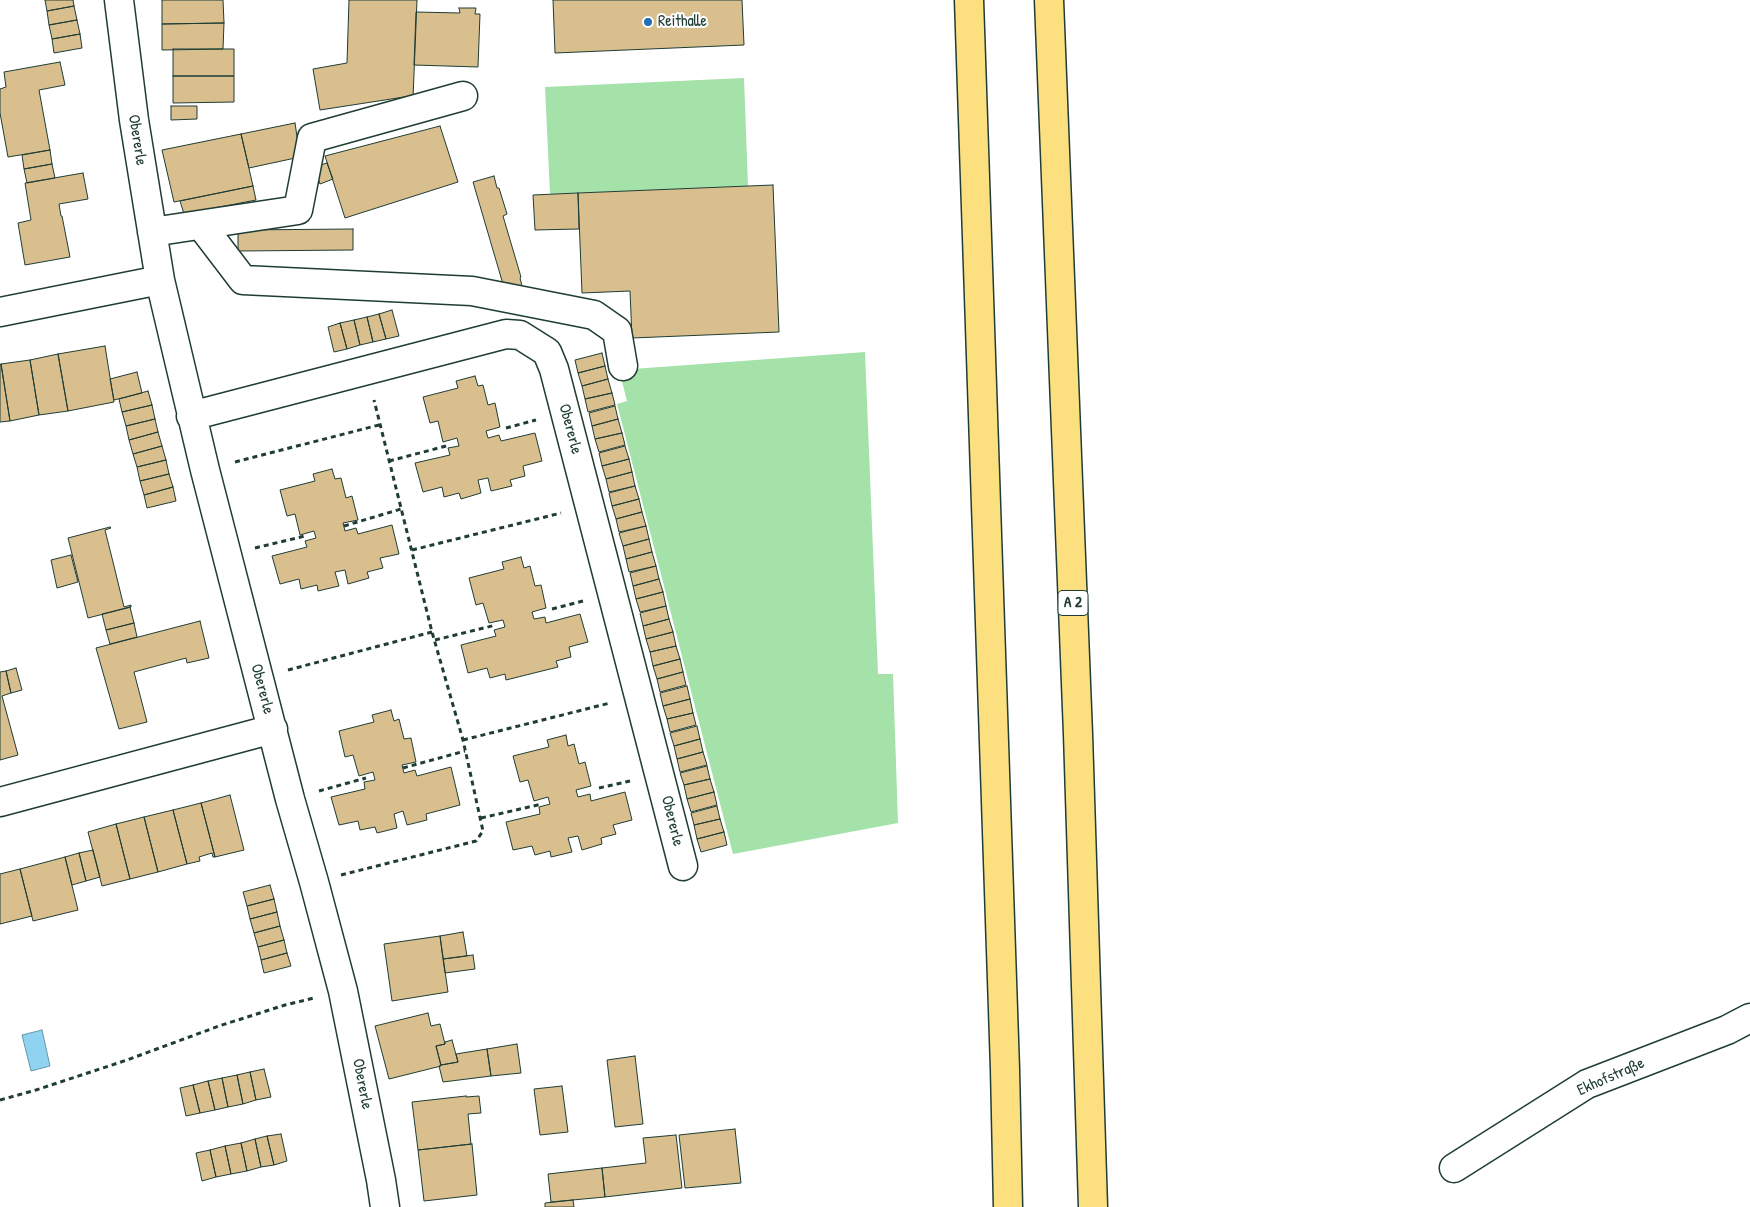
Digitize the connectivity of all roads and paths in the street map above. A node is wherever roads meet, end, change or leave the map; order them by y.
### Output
1 (119, 0) edge
2 (969, 0) edge
3 (1049, 0) edge
4 (462, 96) dead end
5 (201, 225) junction
6 (152, 232) junction
7 (160, 280) junction
8 (0, 312) edge
9 (623, 366) dead end
10 (367, 370) junction
11 (191, 416) junction
12 (379, 425) junction
13 (450, 445) dead end
14 (389, 461) junction
15 (205, 470) junction
16 (590, 506) junction
17 (401, 509) junction
18 (344, 526) dead end
19 (305, 536) dead end
20 (412, 550) junction
21 (227, 554) junction
22 (496, 625) dead end
23 (432, 632) junction
24 (435, 640) junction
25 (259, 678) junction
26 (640, 695) junction
27 (273, 729) junction
28 (463, 740) junction
29 (465, 751) junction
30 (403, 768) dead end
31 (366, 778) dead end
32 (290, 799) junction
33 (0, 802) edge
34 (542, 804) dead end
35 (480, 818) junction
36 (683, 866) dead end
37 (314, 882) junction
38 (344, 991) junction
39 (1750, 1018) edge
40 (0, 1100) edge
41 (1454, 1168) dead end
42 (385, 1207) edge
43 (1008, 1207) edge
44 (1093, 1207) edge

1 - 6 street, Obererle
2 - 43 highway
3 - 44 highway, A 2
4 - 5 street
5 - 6 street
5 - 9 street
6 - 7 street, Obererle
7 - 8 street
7 - 11 street, Obererle
10 - 11 street, Obererle
10 - 12 path
10 - 16 street, Obererle
11 - 15 street, Obererle
12 - 14 path
12 - 15 path
13 - 14 path
14 - 17 path
15 - 21 street, Obererle
16 - 20 path
16 - 26 street, Obererle
17 - 18 path
17 - 20 path
19 - 21 path
20 - 23 path
21 - 25 street, Obererle
22 - 24 path
23 - 24 path
23 - 25 path
24 - 28 path
25 - 27 street, Obererle
26 - 28 path
26 - 36 street, Obererle
27 - 32 street, Obererle
27 - 33 street, Obererle
28 - 29 path
29 - 30 path
29 - 35 path
31 - 32 path
32 - 37 street, Obererle
34 - 35 path
35 - 37 path
37 - 38 street, Obererle
38 - 40 path
38 - 42 street, Obererle
39 - 41 street, Ekhofstraße

